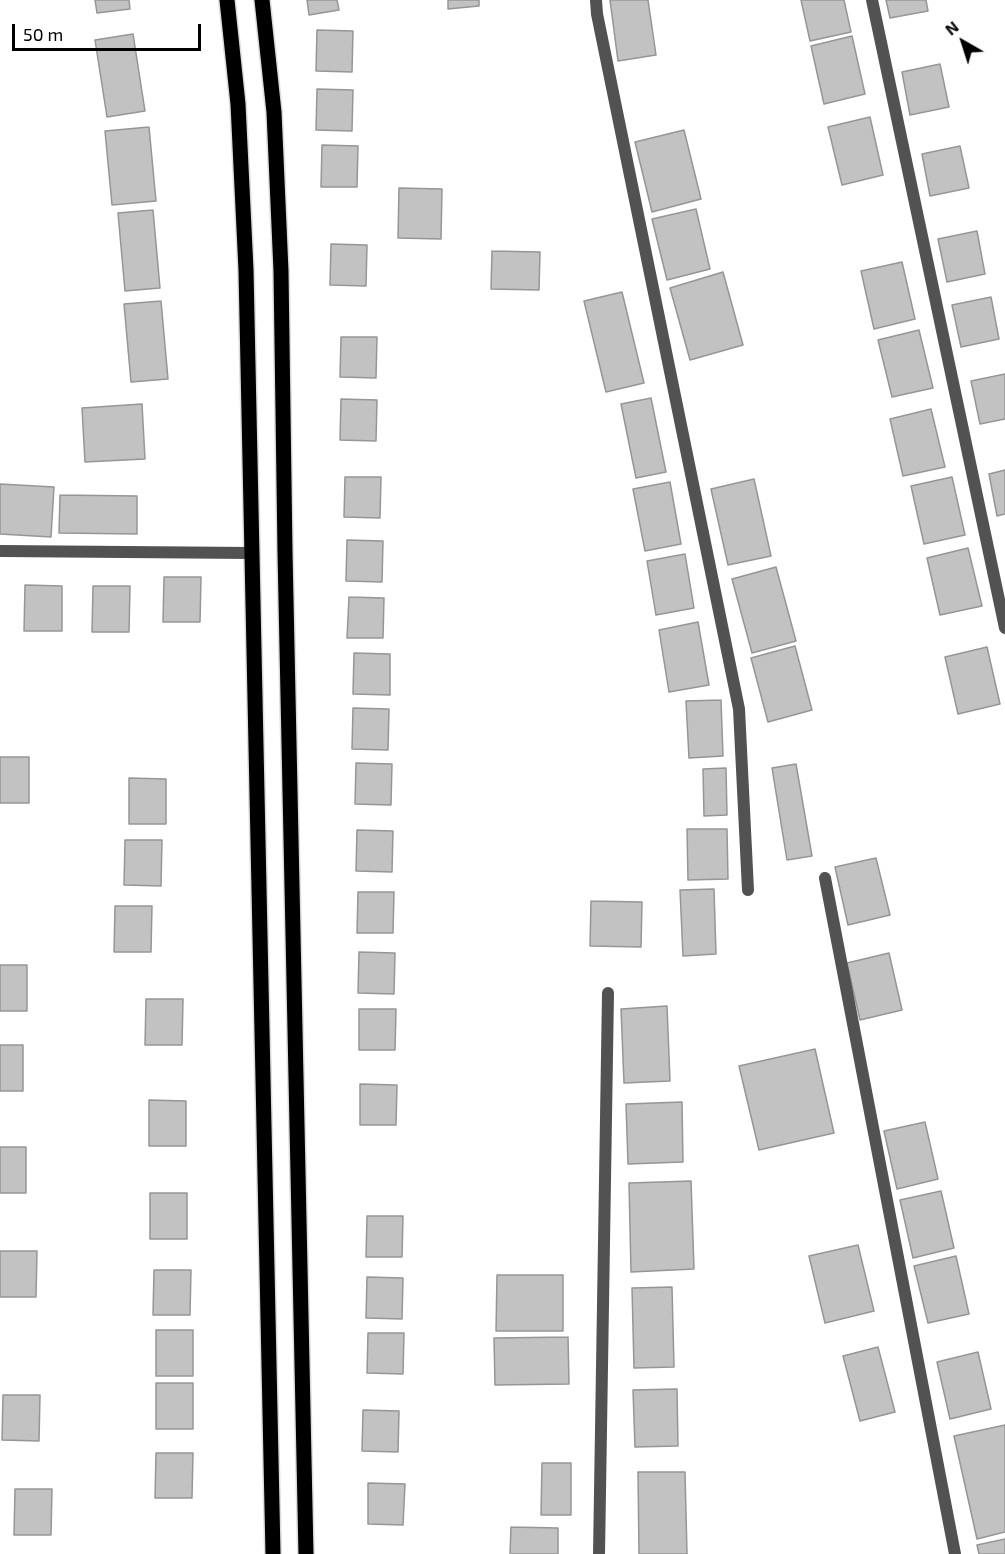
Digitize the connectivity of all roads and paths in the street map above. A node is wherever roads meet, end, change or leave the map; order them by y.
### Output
1 (227, 0) edge
2 (262, 0) edge
3 (596, 0) edge
4 (872, 0) edge
5 (0, 551) edge
6 (251, 554) junction
7 (1005, 628) edge
8 (825, 878) dead end
9 (748, 890) dead end
10 (608, 993) dead end
11 (273, 1554) edge
12 (306, 1554) edge
13 (599, 1554) edge
14 (956, 1554) edge

1 - 6 main road
2 - 12 main road
3 - 9 street
4 - 7 street
5 - 6 street
6 - 11 main road
8 - 14 street
10 - 13 street

